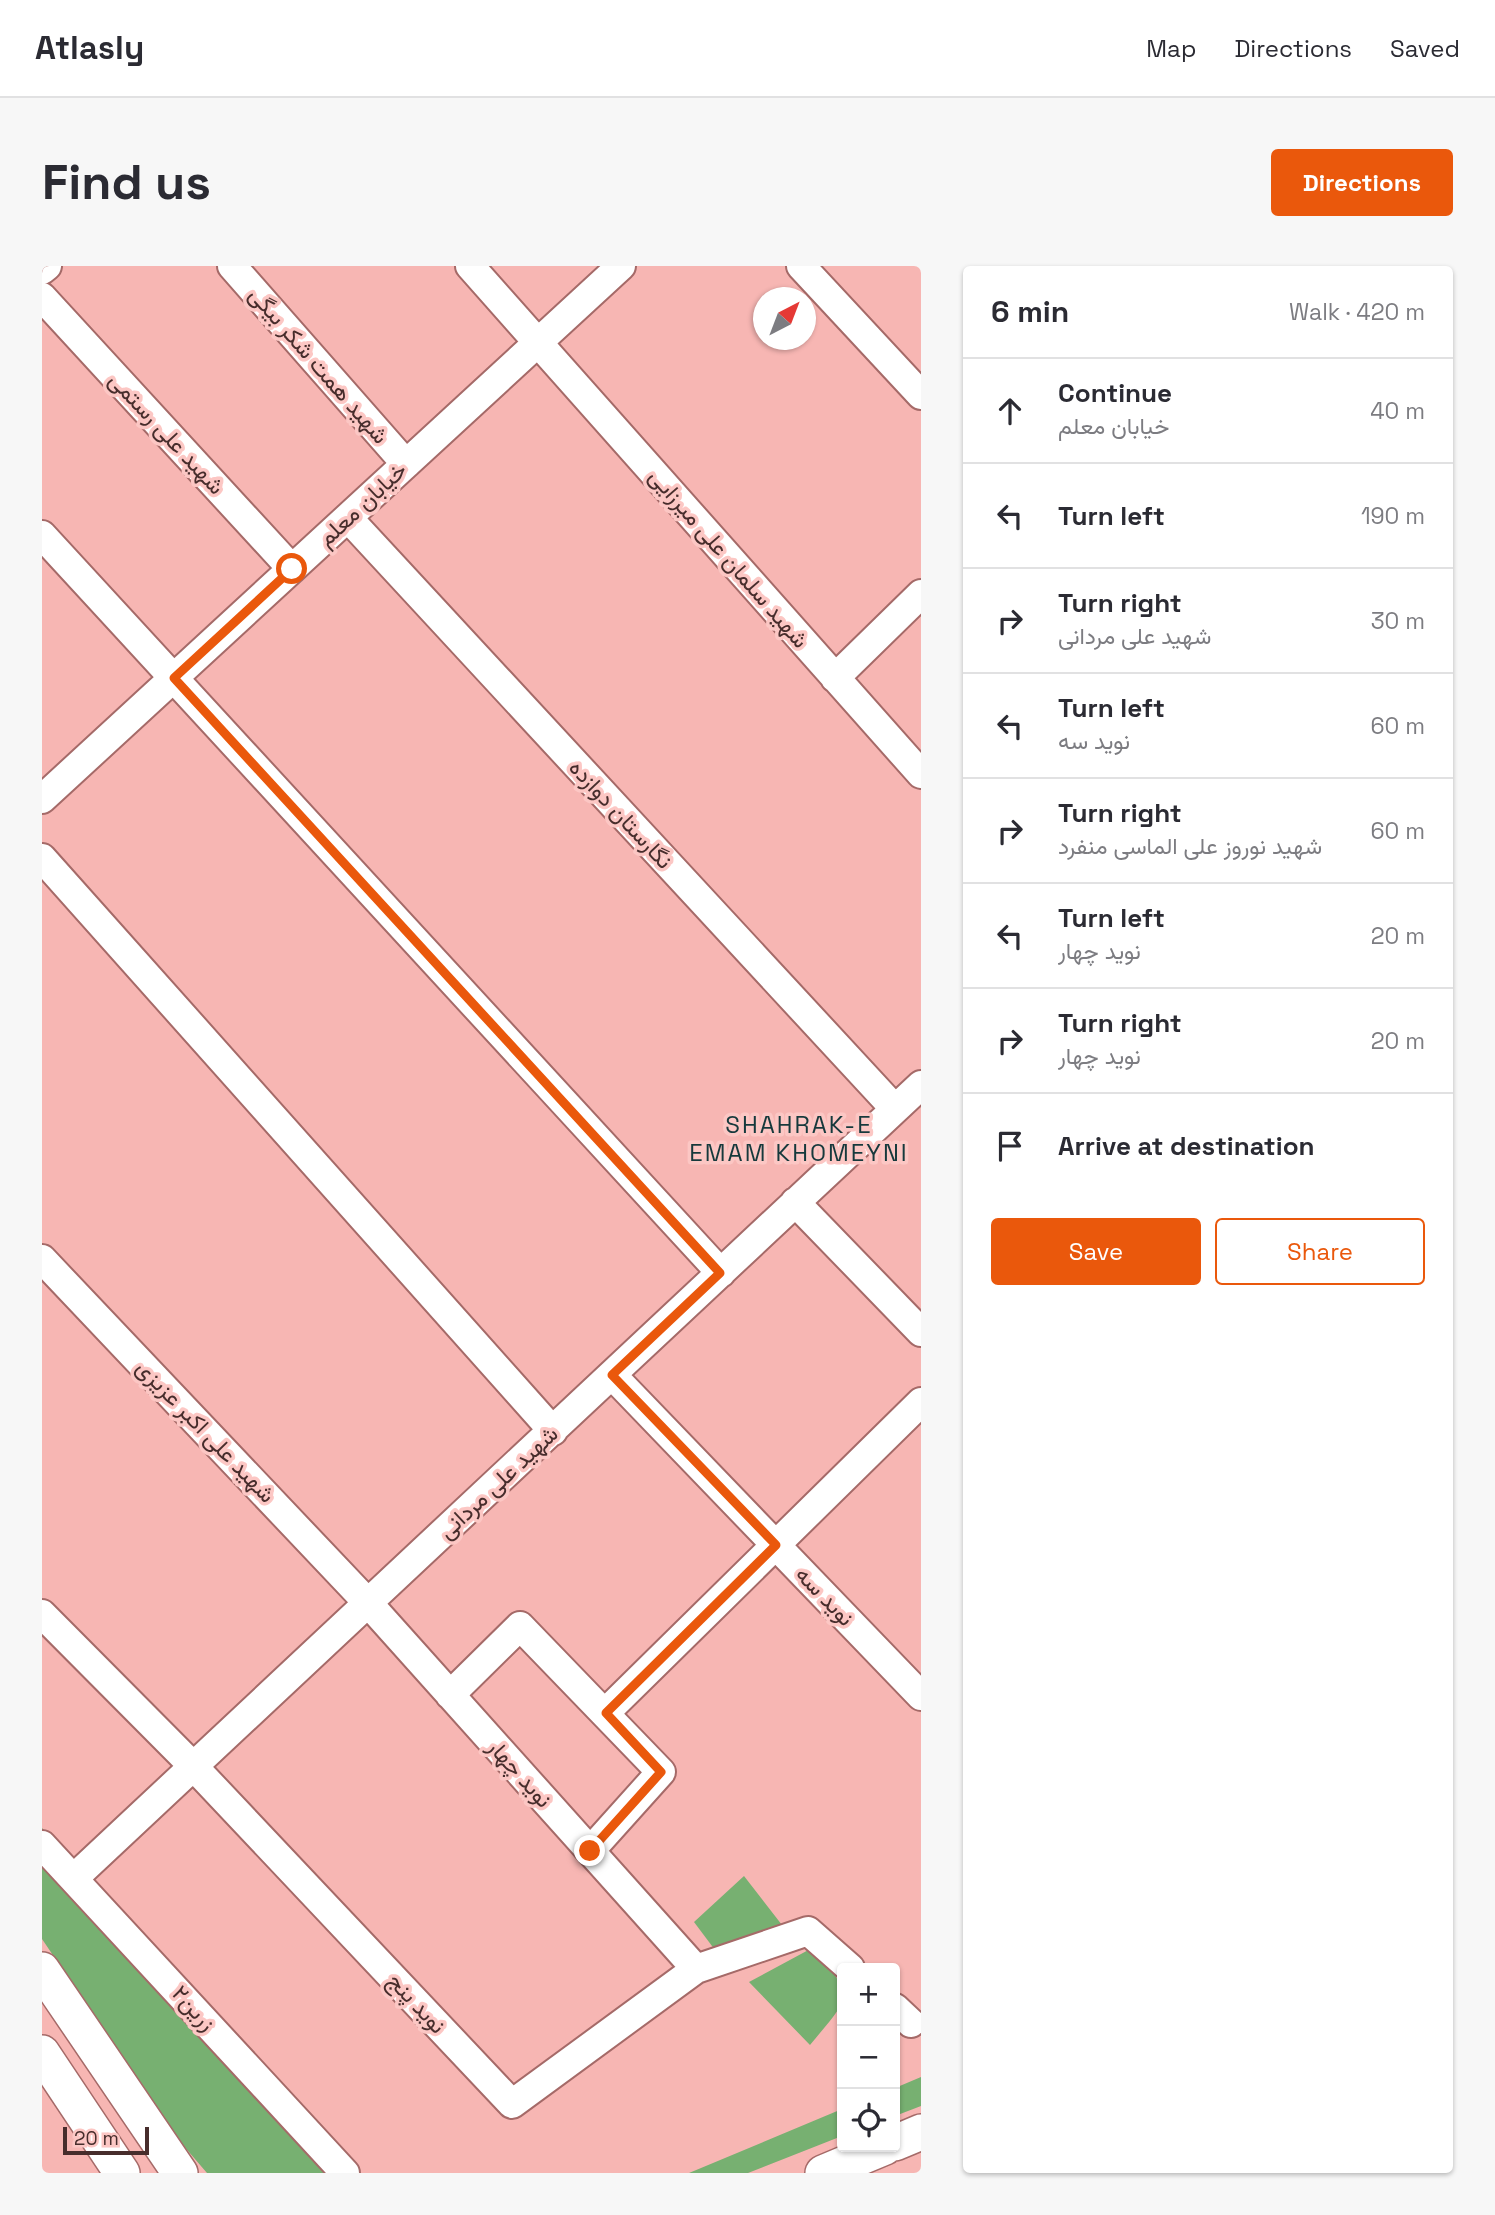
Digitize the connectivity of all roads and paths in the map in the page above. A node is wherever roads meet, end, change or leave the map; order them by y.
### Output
1 (47, 266) edge
2 (232, 266) edge
3 (470, 266) edge
4 (621, 266) edge
5 (801, 266) edge
6 (42, 270) edge
7 (42, 297) edge
8 (538, 342) junction
9 (921, 396) edge
10 (406, 464) junction
11 (348, 518) junction
12 (42, 535) edge
13 (292, 569) junction
14 (921, 594) edge
15 (174, 678) junction
16 (835, 678) junction
17 (921, 774) edge
18 (45, 792) edge
19 (42, 858) edge
20 (921, 1084) edge
21 (895, 1110) junction
22 (795, 1202) junction
23 (42, 1259) edge
24 (720, 1273) junction
25 (921, 1332) edge
26 (612, 1375) junction
27 (921, 1402) edge
28 (553, 1431) junction
29 (776, 1545) junction
30 (369, 1604) junction
31 (42, 1614) edge
32 (450, 1695) junction
33 (921, 1696) edge
34 (606, 1713) junction
35 (195, 1768) junction
36 (42, 1844) edge
37 (590, 1851) junction
38 (74, 1878) junction
39 (844, 1963) edge
40 (696, 1969) junction
41 (42, 1970) edge
42 (42, 2053) edge
43 (921, 2132) edge
44 (900, 2141) edge
45 (873, 2152) edge
46 (122, 2173) edge
47 (180, 2173) edge
48 (345, 2173) edge
49 (823, 2173) edge

1 - 6 street
2 - 10 street, شهید همت شکر بیگی
3 - 8 street, شهید سلمان علی میرزایی
4 - 8 street, خیابان معلم
5 - 9 street
7 - 13 street, شهید علی رستمی
8 - 10 street, خیابان معلم
8 - 16 street, شهید سلمان علی میرزایی
10 - 11 street, خیابان معلم
11 - 13 street, خیابان معلم
11 - 21 street, نگارستان دوازده
12 - 15 street
13 - 15 street, خیابان معلم
14 - 16 street
15 - 18 street, خیابان معلم
15 - 24 street
16 - 17 street, شهید سلمان علی میرزایی
19 - 28 street
20 - 21 street, شهید علی مردانی
21 - 22 street, شهید علی مردانی
22 - 24 street, شهید علی مردانی
22 - 25 street
23 - 30 street, شهید علی اکبر عزیزی
24 - 26 street, شهید علی مردانی
26 - 28 street, شهید علی مردانی
26 - 29 street, نوید سه
27 - 29 street
28 - 30 street, شهید علی مردانی
29 - 33 street, نوید سه
29 - 34 street
30 - 32 street, نوید چهار
30 - 35 street, شهید علی مردانی
31 - 35 street, نوید پنج
32 - 34 street
32 - 37 street, نوید چهار
34 - 37 street
35 - 38 street, شهید علی مردانی
35 - 40 street, نوید پنج
36 - 38 street, زرین۲
37 - 40 street, نوید چهار
38 - 48 street, زرین۲
39 - 40 street, نوید پنج
41 - 47 main road
42 - 46 main road
43 - 44 main road
45 - 49 main road

